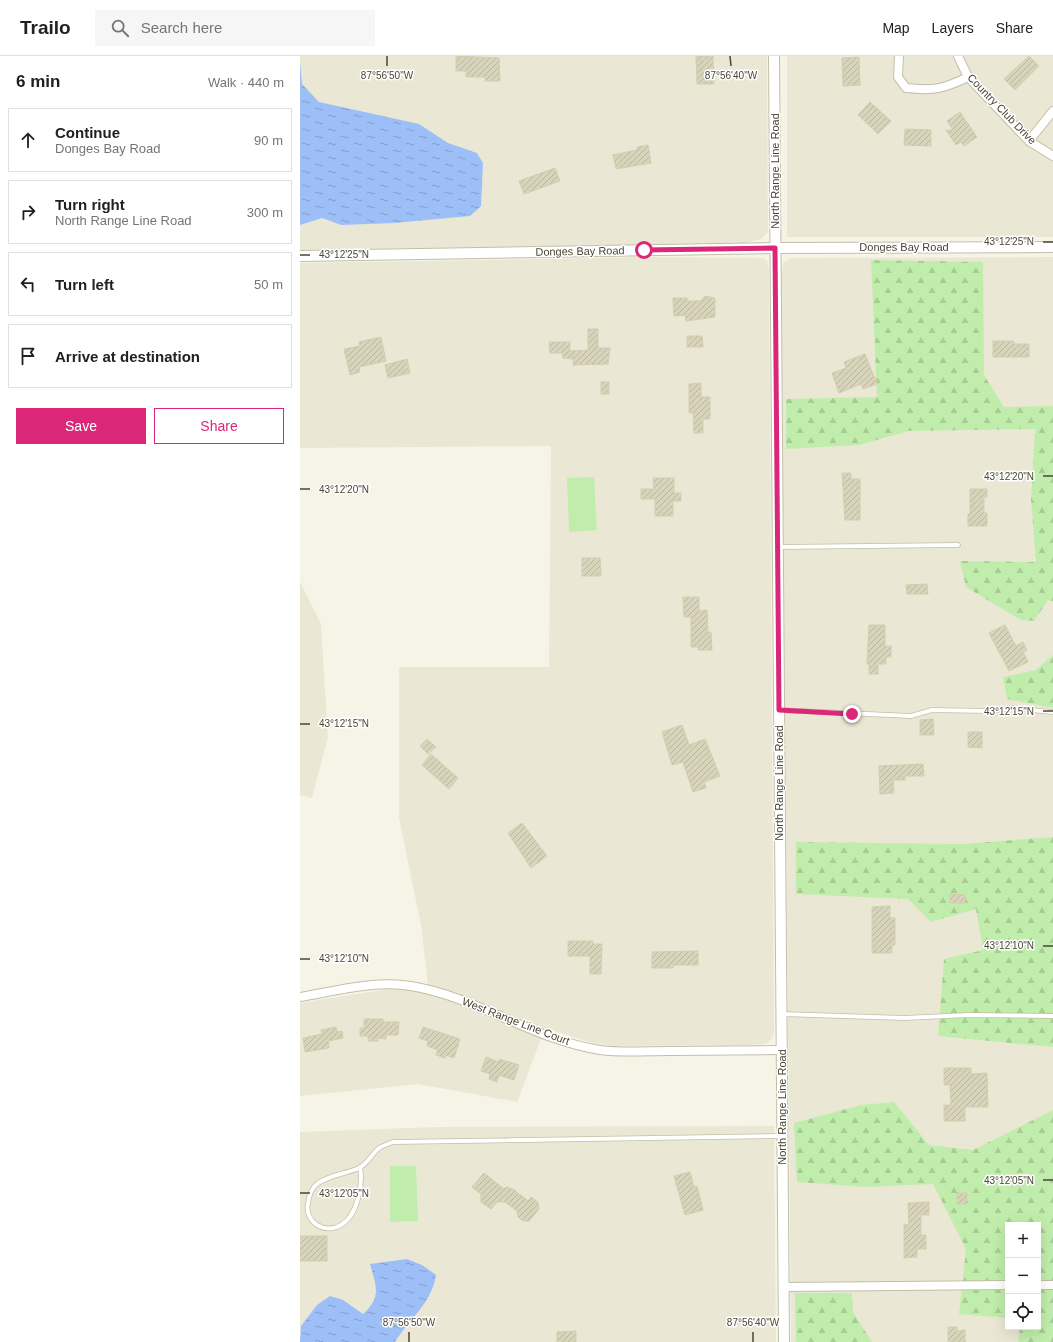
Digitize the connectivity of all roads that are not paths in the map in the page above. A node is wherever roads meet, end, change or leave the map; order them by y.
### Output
1 (774, 56) edge
2 (899, 56) edge
3 (958, 56) edge
4 (968, 77) junction
5 (1053, 111) edge
6 (1029, 141) junction
7 (1053, 156) edge
8 (1053, 247) edge
9 (775, 248) junction
10 (300, 256) edge
11 (958, 545) dead end
12 (777, 547) junction
13 (779, 710) junction
14 (1053, 712) edge
15 (300, 997) edge
16 (781, 1014) junction
17 (1053, 1016) edge
18 (781, 1050) junction
19 (782, 1136) junction
20 (360, 1167) junction
21 (1005, 1285) edge
22 (1041, 1285) edge
23 (1053, 1285) edge
24 (784, 1287) junction
25 (784, 1342) edge

1 - 9 street, North Range Line Road
2 - 4 street
3 - 4 street, Country Club Drive
4 - 6 street, Country Club Drive
5 - 6 street
6 - 7 street, Country Club Drive
8 - 9 street, Donges Bay Road
9 - 10 street, Donges Bay Road
9 - 12 street, North Range Line Road
11 - 12 lane
12 - 13 street, North Range Line Road
13 - 14 lane
13 - 16 street, North Range Line Road
15 - 18 street, West Range Line Court
16 - 17 lane
16 - 18 street, North Range Line Road
18 - 19 street, North Range Line Road
19 - 20 lane
19 - 24 street, North Range Line Road
20 - 20 lane
21 - 24 street
22 - 23 street
24 - 25 street, North Range Line Road

